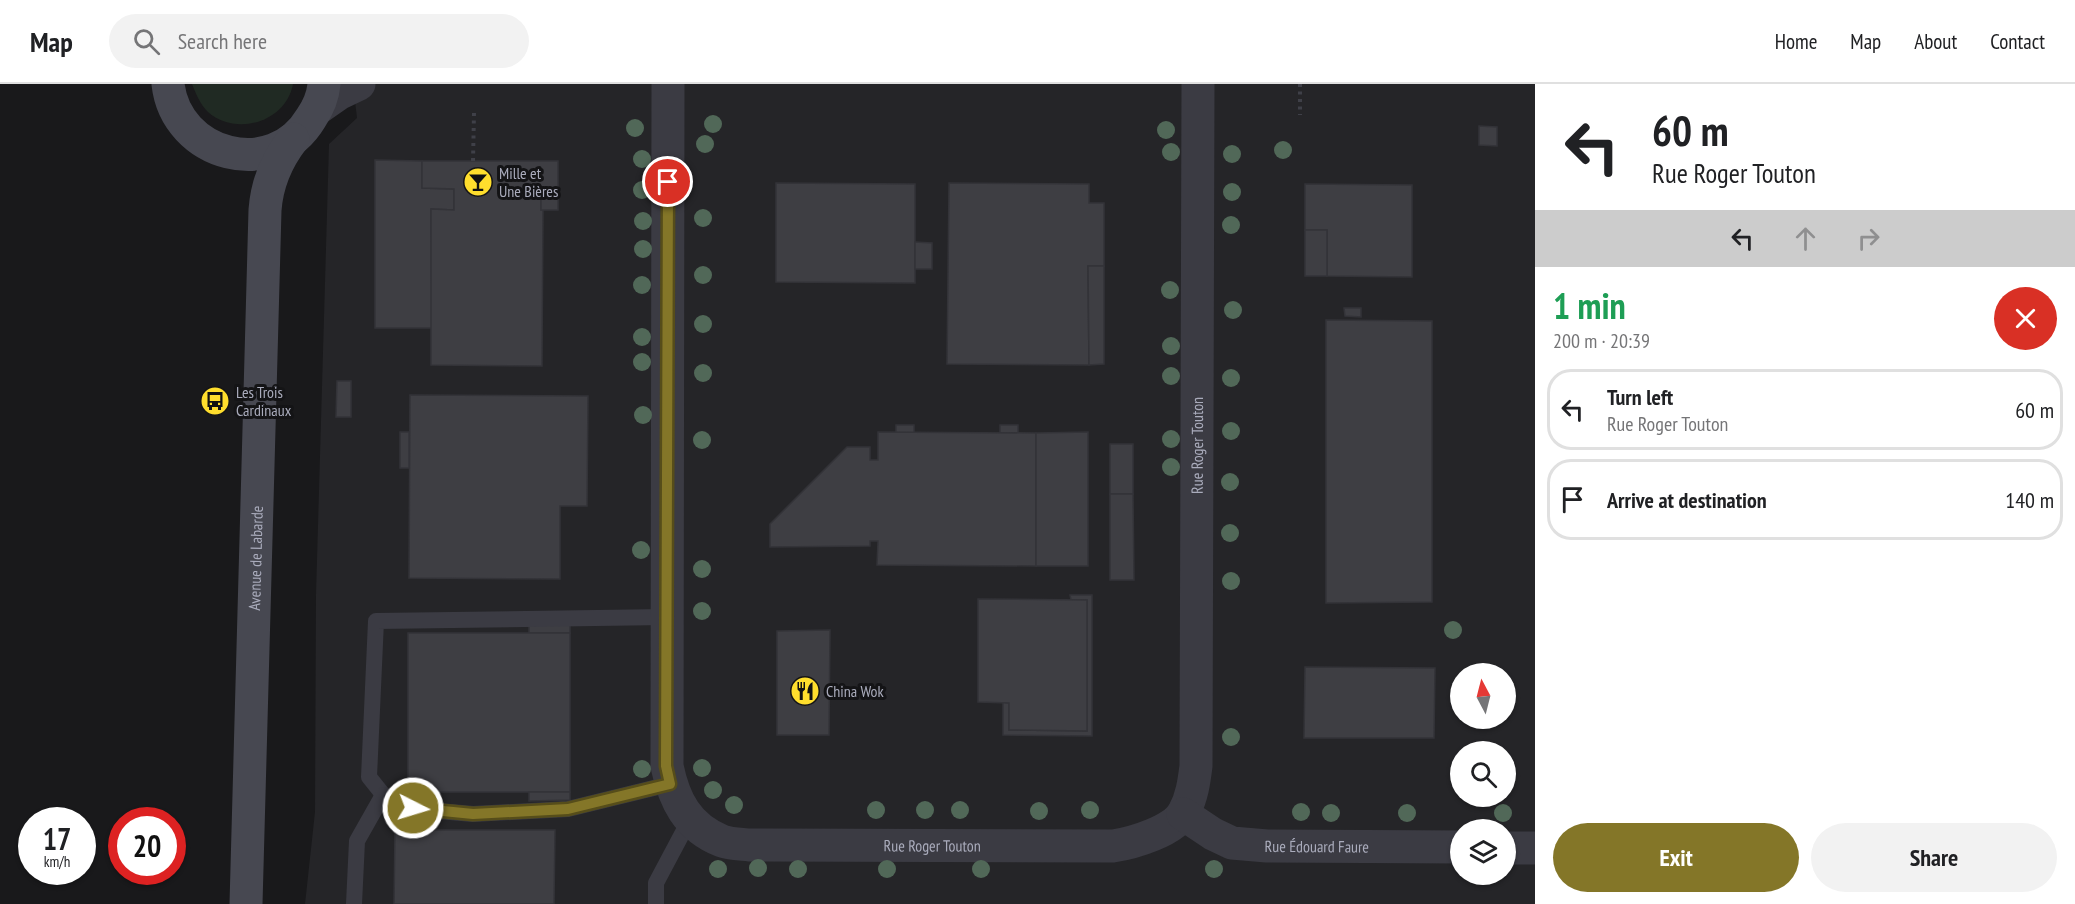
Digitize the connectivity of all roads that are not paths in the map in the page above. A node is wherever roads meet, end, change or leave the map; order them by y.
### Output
1 (168, 84) edge
2 (358, 84) edge
3 (668, 84) edge
4 (1198, 84) edge
5 (320, 96) edge
6 (293, 139) junction
7 (218, 150) junction
8 (265, 210) junction
9 (667, 617) junction
10 (670, 784) junction
11 (383, 795) junction
12 (1183, 814) junction
13 (690, 819) junction
14 (1450, 847) edge
15 (1516, 848) edge
16 (1535, 848) edge
17 (246, 904) edge
18 (354, 904) edge
19 (656, 904) edge

1 - 7 main road, Avenue de Labarde
2 - 5 street
3 - 9 street, Rue Roger Touton
4 - 12 street, Rue Roger Touton
5 - 6 main road, Avenue de Labarde
6 - 7 main road
6 - 8 main road, Avenue de Labarde
7 - 8 main road, Avenue de Labarde
8 - 17 main road, Avenue de Labarde
9 - 10 street, Rue Roger Touton
9 - 11 lane
10 - 11 lane
10 - 13 street, Rue Roger Touton
11 - 18 lane
12 - 13 street, Rue Roger Touton
12 - 14 street, Rue Édouard Faure
13 - 19 lane
15 - 16 street

